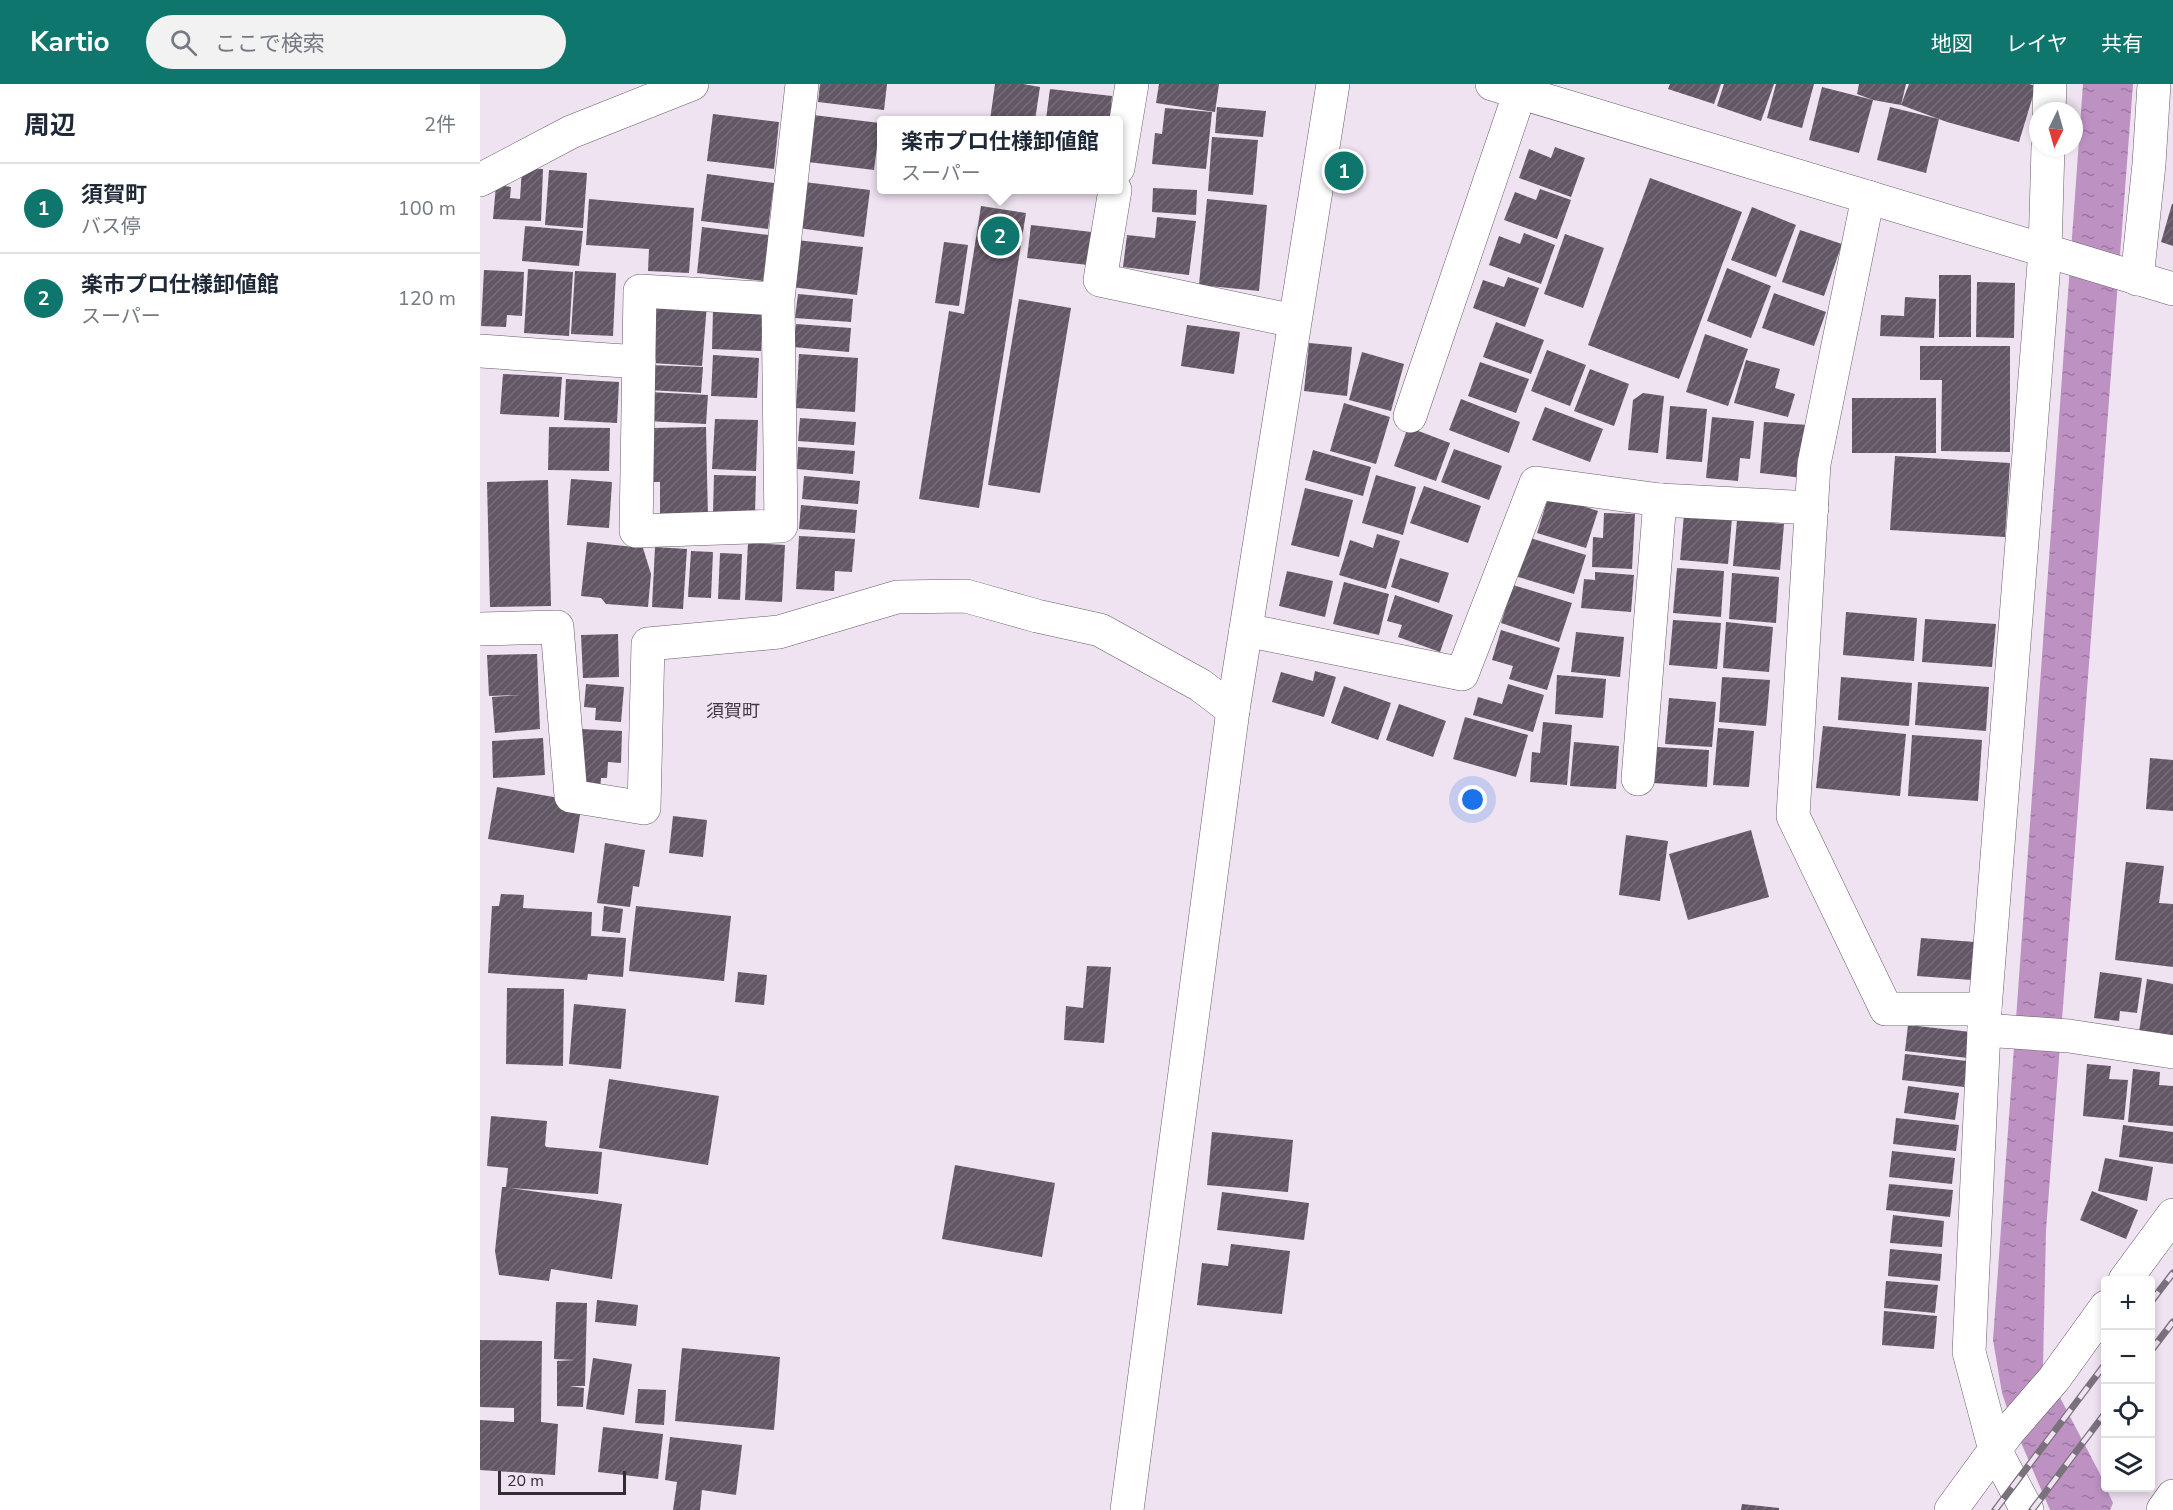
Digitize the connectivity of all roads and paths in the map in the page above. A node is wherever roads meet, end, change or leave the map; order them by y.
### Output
1 (692, 84) edge
2 (802, 84) edge
3 (1132, 84) edge
4 (1333, 84) edge
5 (2050, 84) edge
6 (2154, 84) edge
7 (1527, 90) edge
8 (2049, 102) edge
9 (1123, 142) edge
10 (2048, 156) edge
11 (2161, 164) edge
12 (480, 180) edge
13 (1114, 194) edge
14 (1868, 197) junction
15 (2045, 251) junction
16 (2137, 279) junction
17 (2173, 289) edge
18 (778, 299) junction
19 (1294, 321) junction
20 (480, 351) edge
21 (639, 362) junction
22 (1410, 416) dead end
23 (1660, 500) junction
24 (1812, 508) junction
25 (480, 629) edge
26 (1246, 630) junction
27 (1233, 710) junction
28 (1638, 779) dead end
29 (1984, 1020) junction
30 (2173, 1052) edge
31 (2168, 1222) edge
32 (2129, 1276) edge
33 (2101, 1314) edge
34 (2002, 1441) junction
35 (2173, 1496) edge
36 (1127, 1510) edge
37 (1951, 1510) edge
38 (2027, 1510) edge
39 (2163, 1510) edge

1 - 12 street
2 - 18 street
3 - 9 street
4 - 19 street
5 - 8 street
6 - 11 street
7 - 14 street
7 - 22 street
10 - 15 street
11 - 16 street
13 - 19 street
14 - 15 street
14 - 24 street
15 - 16 street
15 - 29 street
16 - 17 street
18 - 21 street
18 - 21 street
19 - 26 street
20 - 21 street
23 - 24 street
23 - 26 street
23 - 28 street
24 - 29 street
25 - 27 street
26 - 27 street
27 - 36 street
29 - 30 street
29 - 34 street
31 - 32 street
33 - 34 street
34 - 37 street
34 - 38 street
35 - 39 street

